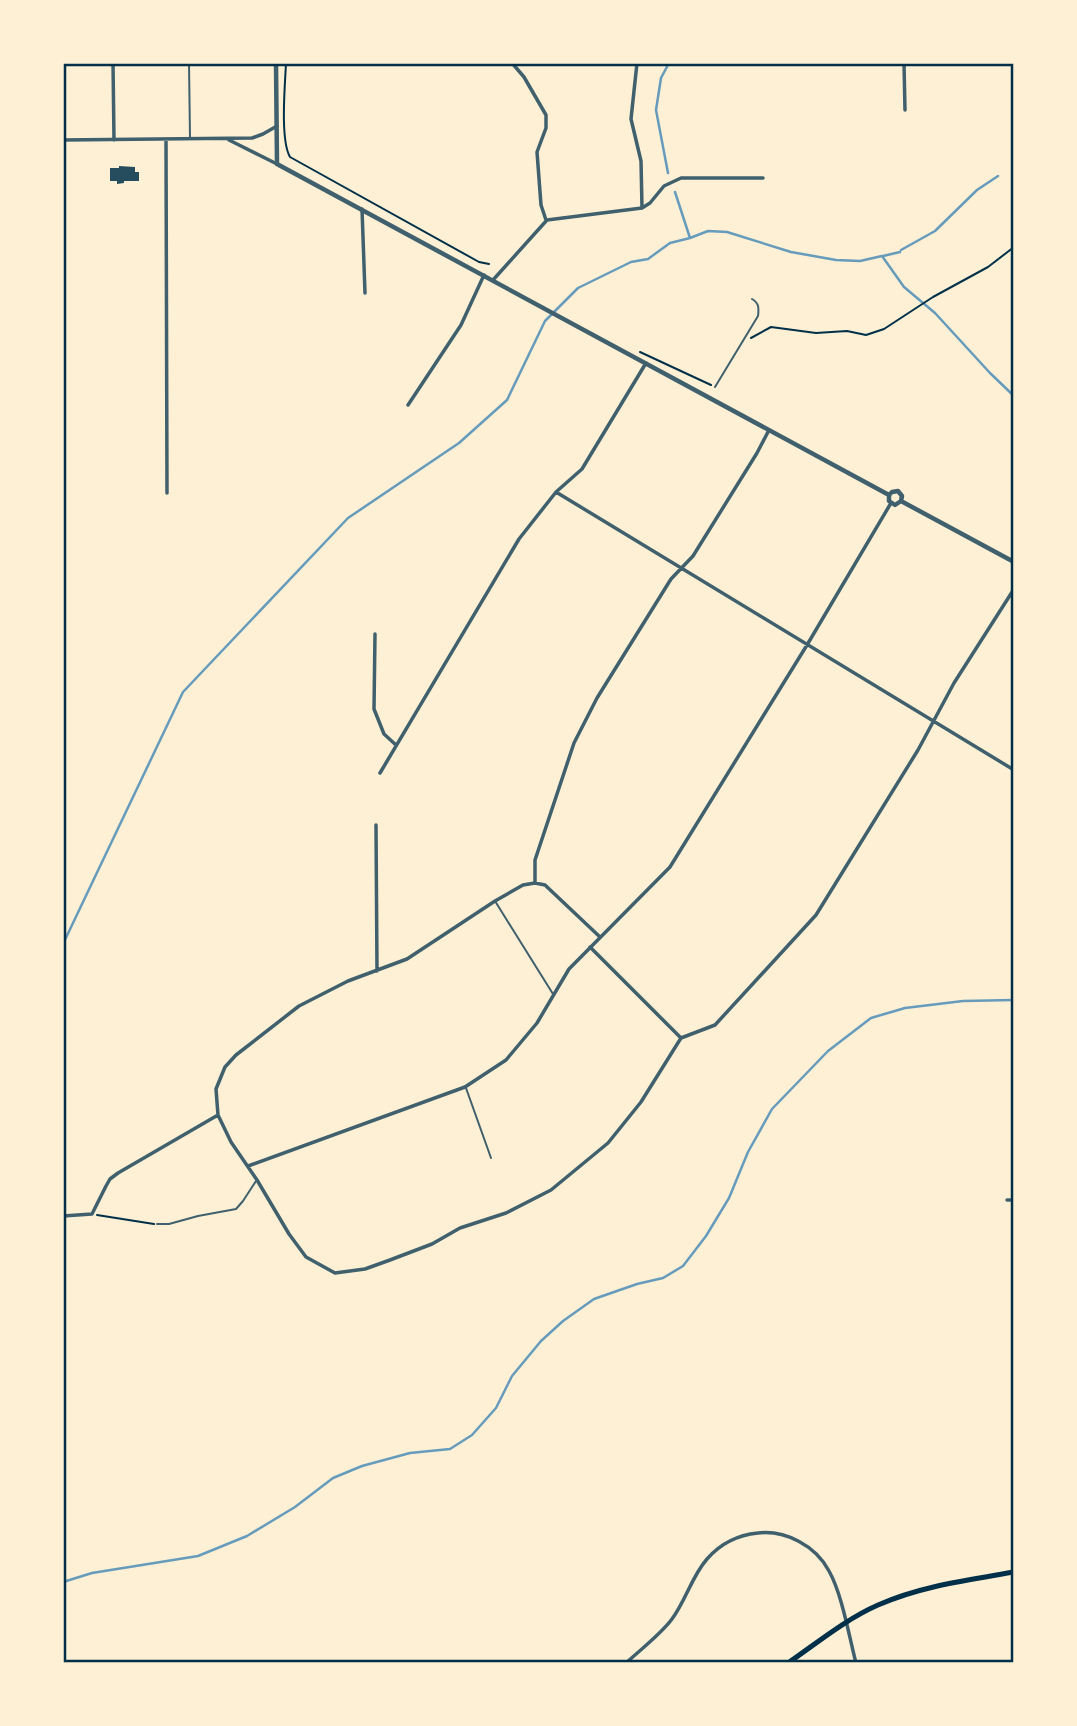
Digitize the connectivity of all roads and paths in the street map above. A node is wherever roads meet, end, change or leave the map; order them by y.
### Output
1 (113, 63) edge
2 (189, 63) edge
3 (276, 63) edge
4 (285, 63) edge
5 (512, 63) edge
6 (637, 63) edge
7 (904, 63) edge
8 (905, 110) dead end
9 (277, 126) junction
10 (166, 139) junction
11 (190, 139) junction
12 (227, 139) junction
13 (114, 140) junction
14 (63, 141) edge
15 (277, 164) junction
16 (763, 178) dead end
17 (642, 208) junction
18 (362, 209) junction
19 (547, 220) junction
20 (1014, 247) edge
21 (489, 264) dead end
22 (484, 275) junction
23 (493, 280) junction
24 (365, 292) dead end
25 (752, 299) dead end
26 (741, 344) junction
27 (642, 353) dead end
28 (646, 363) junction
29 (715, 387) joint
30 (408, 405) dead end
31 (769, 429) junction
32 (556, 492) junction
33 (167, 493) dead end
34 (889, 495) junction
35 (901, 501) junction
36 (891, 503) junction
37 (1014, 562) edge
38 (681, 568) junction
39 (1014, 589) edge
40 (375, 634) dead end
41 (807, 645) junction
42 (934, 722) junction
43 (396, 745) junction
44 (1014, 770) edge
45 (380, 772) dead end
46 (376, 825) dead end
47 (535, 883) junction
48 (495, 901) junction
49 (600, 937) junction
50 (590, 947) junction
51 (377, 971) junction
52 (554, 995) junction
53 (681, 1038) junction
54 (465, 1087) junction
55 (218, 1115) junction
56 (491, 1158) dead end
57 (248, 1166) junction
58 (257, 1180) junction
59 (1007, 1200) dead end
60 (1014, 1200) edge
61 (92, 1214) junction
62 (63, 1216) edge
63 (157, 1224) joint
64 (1014, 1572) edge
65 (846, 1622) junction
66 (626, 1663) edge
67 (788, 1663) edge
68 (856, 1663) edge

1 - 13 street
2 - 11 lane
3 - 9 street
4 - 21 path
5 - 19 street
6 - 17 street
7 - 8 street
9 - 12 street
9 - 15 street
10 - 11 street
10 - 13 street
10 - 33 street
11 - 12 street
12 - 15 street
13 - 14 street
15 - 18 street
16 - 17 street
17 - 19 street
18 - 22 street
18 - 24 street
19 - 23 street
20 - 26 path
22 - 23 street
22 - 30 street
23 - 28 street
25 - 26 lane
26 - 29 lane
27 - 29 path
28 - 31 street
28 - 32 street
31 - 34 street
31 - 38 street
32 - 38 street
32 - 43 street
34 - 35 street
34 - 36 street
35 - 36 street
35 - 37 street
36 - 41 street
38 - 41 street
38 - 47 street
39 - 42 street
40 - 43 street
41 - 42 street
41 - 49 street
42 - 44 street
42 - 53 street
43 - 45 street
46 - 51 street
47 - 48 street
47 - 49 street
48 - 51 street
48 - 52 lane
49 - 50 street
50 - 52 street
50 - 53 street
51 - 55 street
52 - 54 street
53 - 58 street
54 - 56 lane
54 - 57 street
55 - 57 street
55 - 61 street
57 - 58 street
58 - 63 lane
59 - 60 street
61 - 62 street
61 - 63 path
64 - 65 main road
65 - 66 street
65 - 67 main road
65 - 68 street

